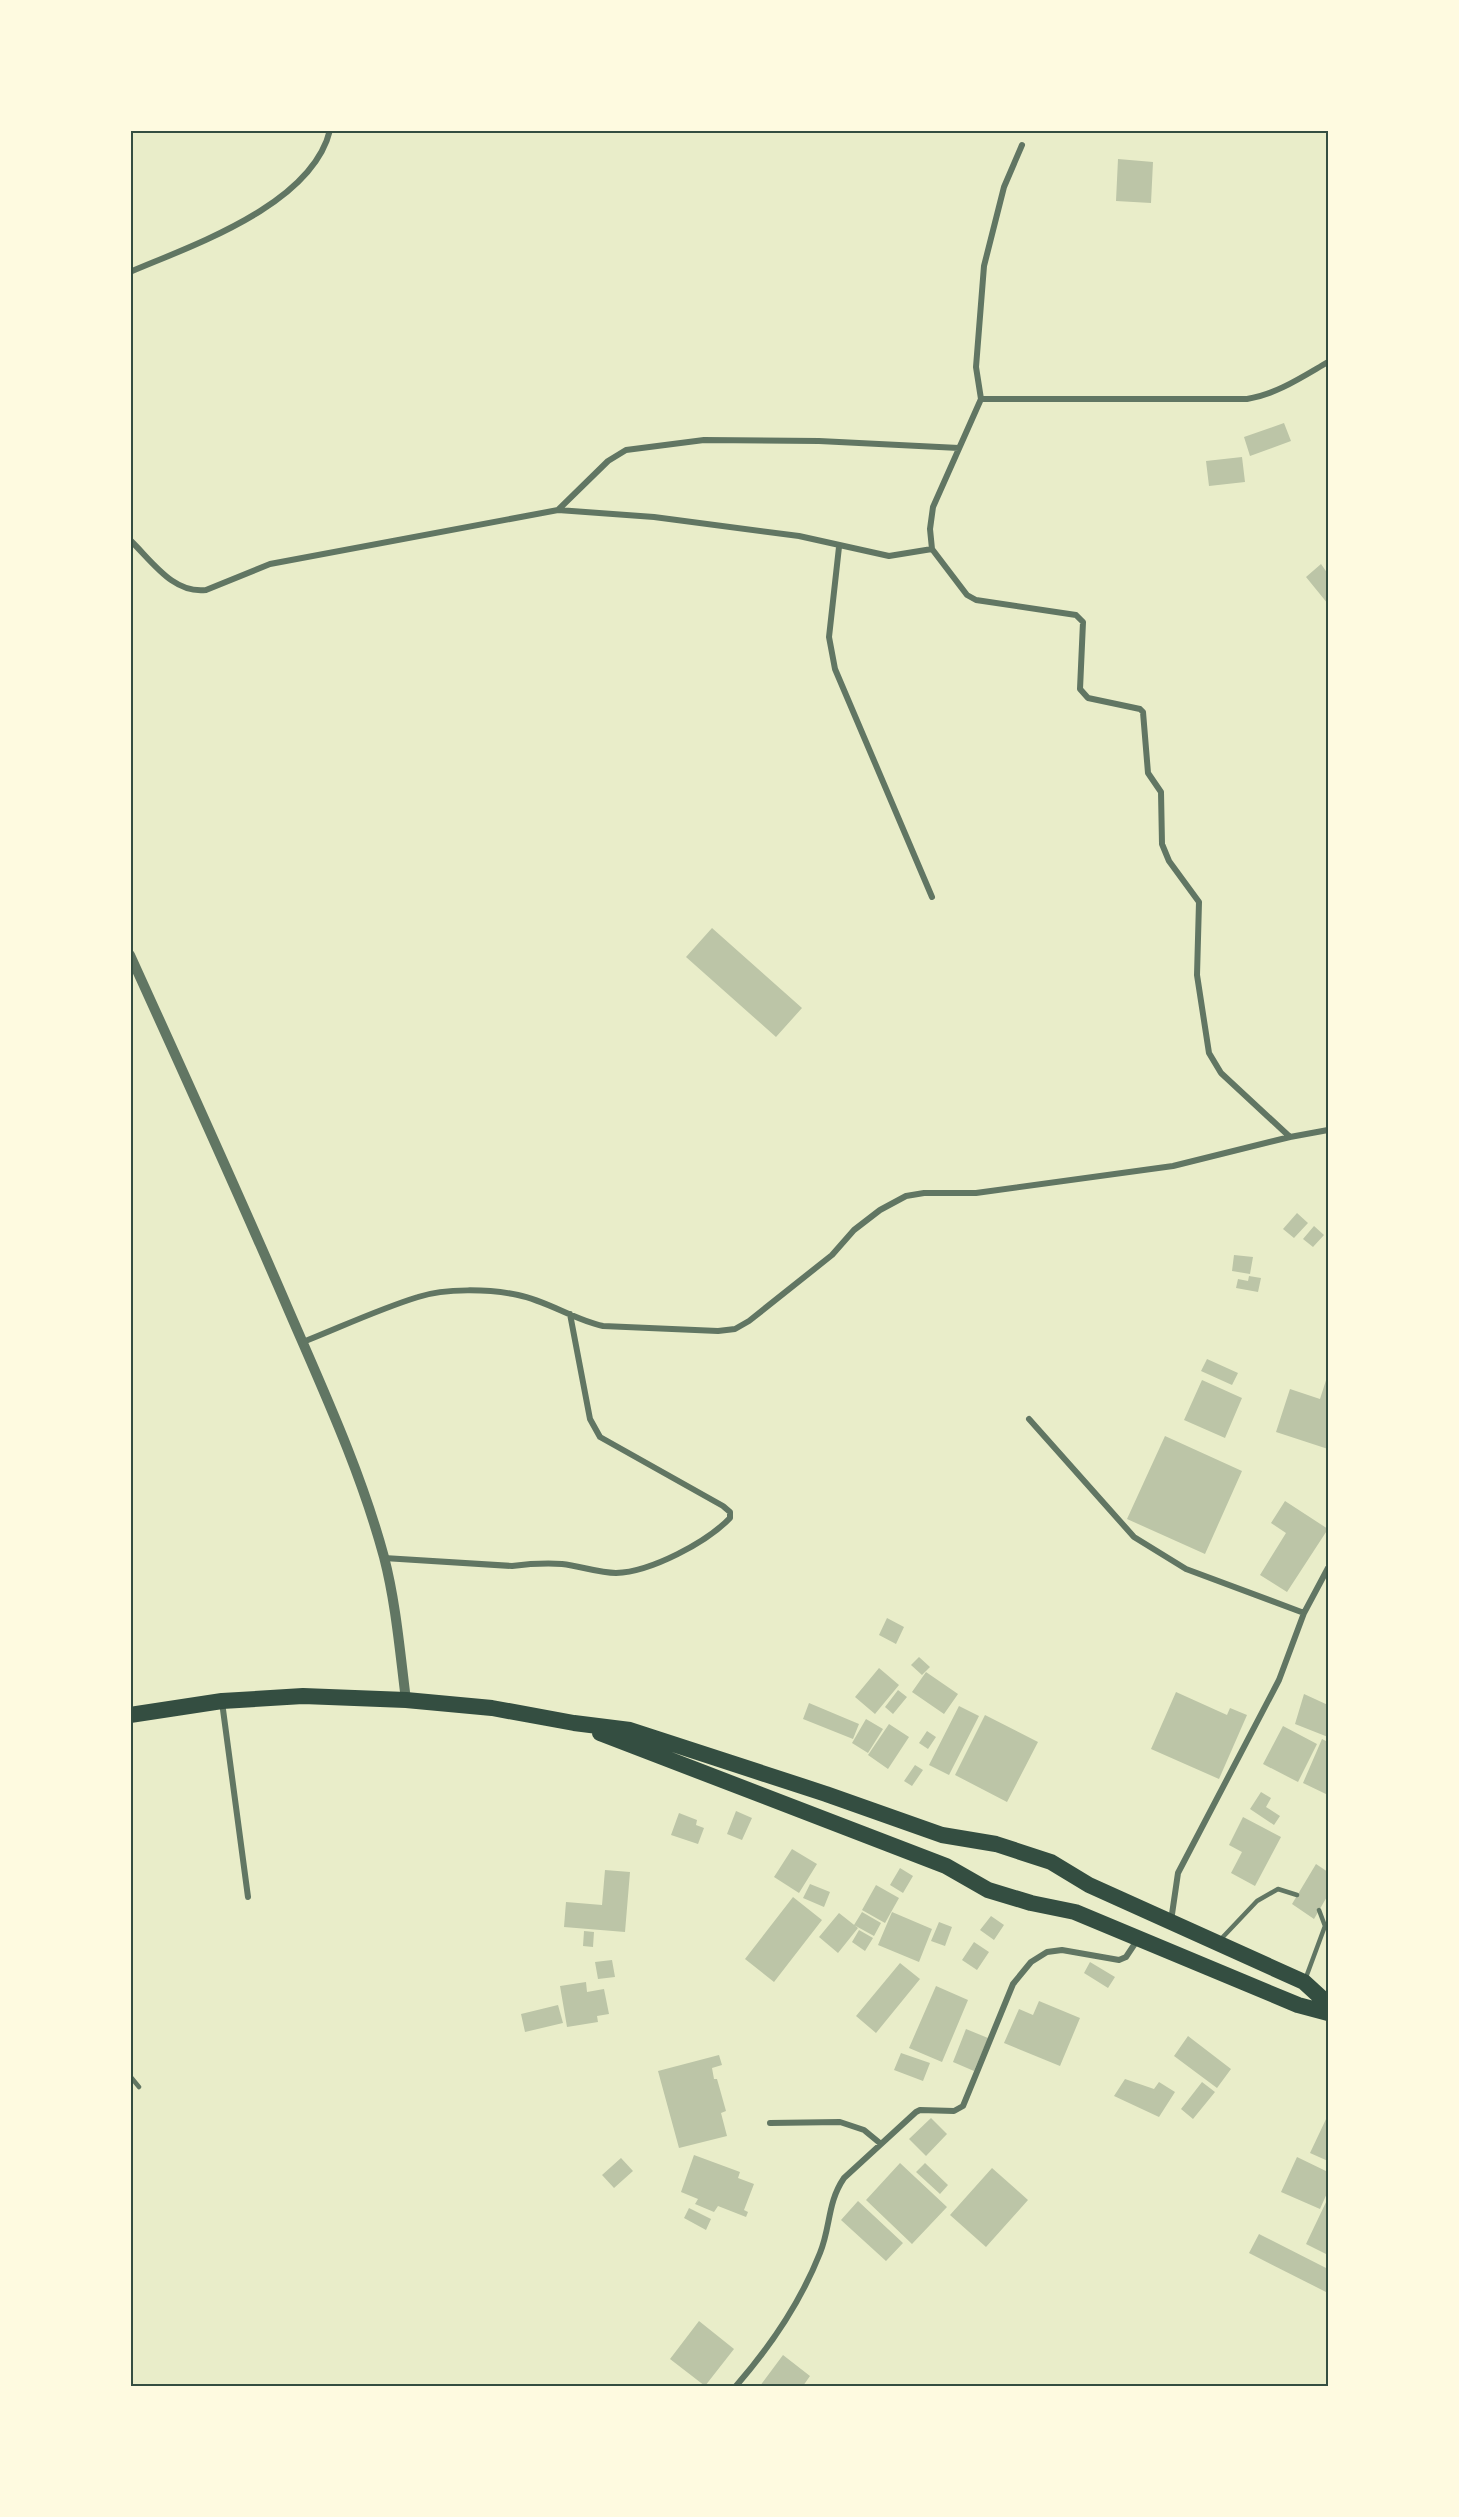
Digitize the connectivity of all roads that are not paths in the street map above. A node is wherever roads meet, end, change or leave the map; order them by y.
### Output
1 (330, 130) edge
2 (1022, 145) dead end
3 (130, 272) edge
4 (1329, 362) edge
5 (981, 399) junction
6 (959, 448) junction
7 (558, 510) junction
8 (130, 540) edge
9 (839, 547) junction
10 (932, 549) junction
11 (932, 897) dead end
12 (130, 955) edge
13 (1329, 1130) edge
14 (1290, 1137) junction
15 (570, 1314) junction
16 (303, 1342) junction
17 (1029, 1419) dead end
18 (384, 1558) junction
19 (1329, 1568) edge
20 (1304, 1613) junction
21 (406, 1700) junction
22 (222, 1701) junction
23 (130, 1715) edge
24 (574, 1723) junction
25 (1297, 1895) dead end
26 (248, 1897) dead end
27 (1319, 1910) dead end
28 (1170, 1922) junction
29 (1139, 1939) junction
30 (1216, 1944) junction
31 (1304, 1982) junction
32 (1329, 2004) edge
33 (1329, 2013) edge
34 (130, 2076) edge
35 (139, 2087) dead end
36 (770, 2123) dead end
37 (881, 2144) junction
38 (736, 2386) edge

1 - 3 street
2 - 5 street
4 - 5 street
5 - 6 street
6 - 7 street
6 - 10 street
7 - 8 street
7 - 9 street
9 - 10 street
9 - 11 street
10 - 14 street
12 - 16 street
13 - 14 street
14 - 15 street
15 - 16 street
15 - 18 street
16 - 18 street
17 - 20 street
18 - 21 street
19 - 20 street
20 - 28 street
21 - 22 highway
21 - 24 highway
22 - 23 highway
22 - 26 street
24 - 28 highway
24 - 29 highway
25 - 30 lane
27 - 31 lane
28 - 30 highway
29 - 33 highway
29 - 37 street
30 - 31 highway
31 - 32 highway
34 - 35 lane
36 - 37 street
37 - 38 street

